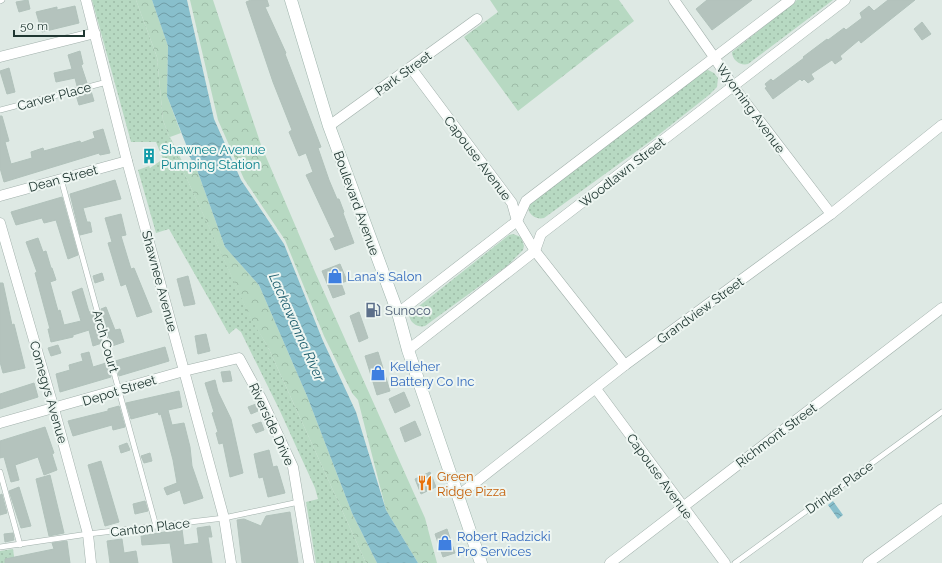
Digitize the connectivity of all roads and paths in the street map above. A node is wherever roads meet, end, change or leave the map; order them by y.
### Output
1 (86, 0) edge
2 (291, 0) edge
3 (674, 0) edge
4 (790, 0) edge
5 (845, 0) edge
6 (477, 20) dead end
7 (95, 33) junction
8 (714, 57) junction
9 (0, 58) edge
10 (411, 68) junction
11 (108, 82) junction
12 (732, 86) junction
13 (0, 110) edge
14 (942, 125) edge
15 (329, 126) junction
16 (127, 161) junction
17 (61, 179) junction
18 (0, 196) edge
19 (831, 214) junction
20 (517, 220) junction
21 (0, 223) edge
22 (535, 251) junction
23 (942, 308) edge
24 (398, 313) junction
25 (408, 350) junction
26 (239, 358) joint
27 (625, 365) junction
28 (184, 371) junction
29 (119, 389) junction
30 (596, 389) junction
31 (54, 409) junction
32 (942, 412) edge
33 (0, 423) edge
34 (0, 472) edge
35 (458, 496) junction
36 (299, 502) junction
37 (682, 506) junction
38 (942, 509) edge
39 (224, 518) junction
40 (156, 526) junction
41 (88, 534) junction
42 (20, 544) junction
43 (0, 547) edge
44 (91, 563) edge
45 (231, 563) edge
46 (309, 563) edge
47 (482, 563) edge
48 (610, 563) edge
49 (725, 563) edge
50 (735, 563) edge
51 (868, 563) edge

1 - 7 street, Shawnee Avenue
2 - 15 street, Boulevard Avenue
3 - 8 street, Wyoming Avenue
4 - 8 street
5 - 12 street, Woodlawn Street
6 - 10 street, Park Street
7 - 9 street
7 - 11 street, Shawnee Avenue
8 - 12 street, Wyoming Avenue
8 - 20 street
10 - 15 street, Park Street
10 - 20 street, Capouse Avenue
11 - 13 lane, Carver Place
11 - 16 street, Shawnee Avenue
12 - 19 street, Wyoming Avenue
12 - 22 street, Woodlawn Street
14 - 19 street, Grandview Street
15 - 24 street, Boulevard Avenue
16 - 17 street, Dean Street
16 - 28 street, Shawnee Avenue
17 - 18 street, Dean Street
17 - 29 lane, Arch Court
19 - 27 street, Grandview Street
20 - 22 street, Capouse Avenue
20 - 24 street
21 - 31 street, Comegys Avenue
22 - 25 street, Woodlawn Street
22 - 27 street, Capouse Avenue
23 - 37 street, Richmont Street
24 - 25 street, Boulevard Avenue
25 - 35 street, Boulevard Avenue
26 - 28 street, Depot Street
26 - 36 street, Riverside Drive
27 - 30 street, Grandview Street
28 - 29 street, Depot Street
28 - 39 street, Shawnee Avenue
29 - 31 street, Depot Street
29 - 40 lane, Arch Court
30 - 35 street, Grandview Street
30 - 37 street, Capouse Avenue
31 - 33 street, Depot Street
31 - 41 street, Comegys Avenue
32 - 50 lane, Drinker Place
34 - 42 lane
35 - 47 street, Boulevard Avenue
36 - 39 lane, Canton Place
36 - 46 street, Riverside Drive
37 - 48 street, Richmont Street
37 - 49 street, Capouse Avenue
38 - 51 street
39 - 40 lane, Canton Place
39 - 45 street, Shawnee Avenue
40 - 41 lane, Canton Place
41 - 42 lane, Canton Place
41 - 44 street, Comegys Avenue
42 - 43 lane, Canton Place

